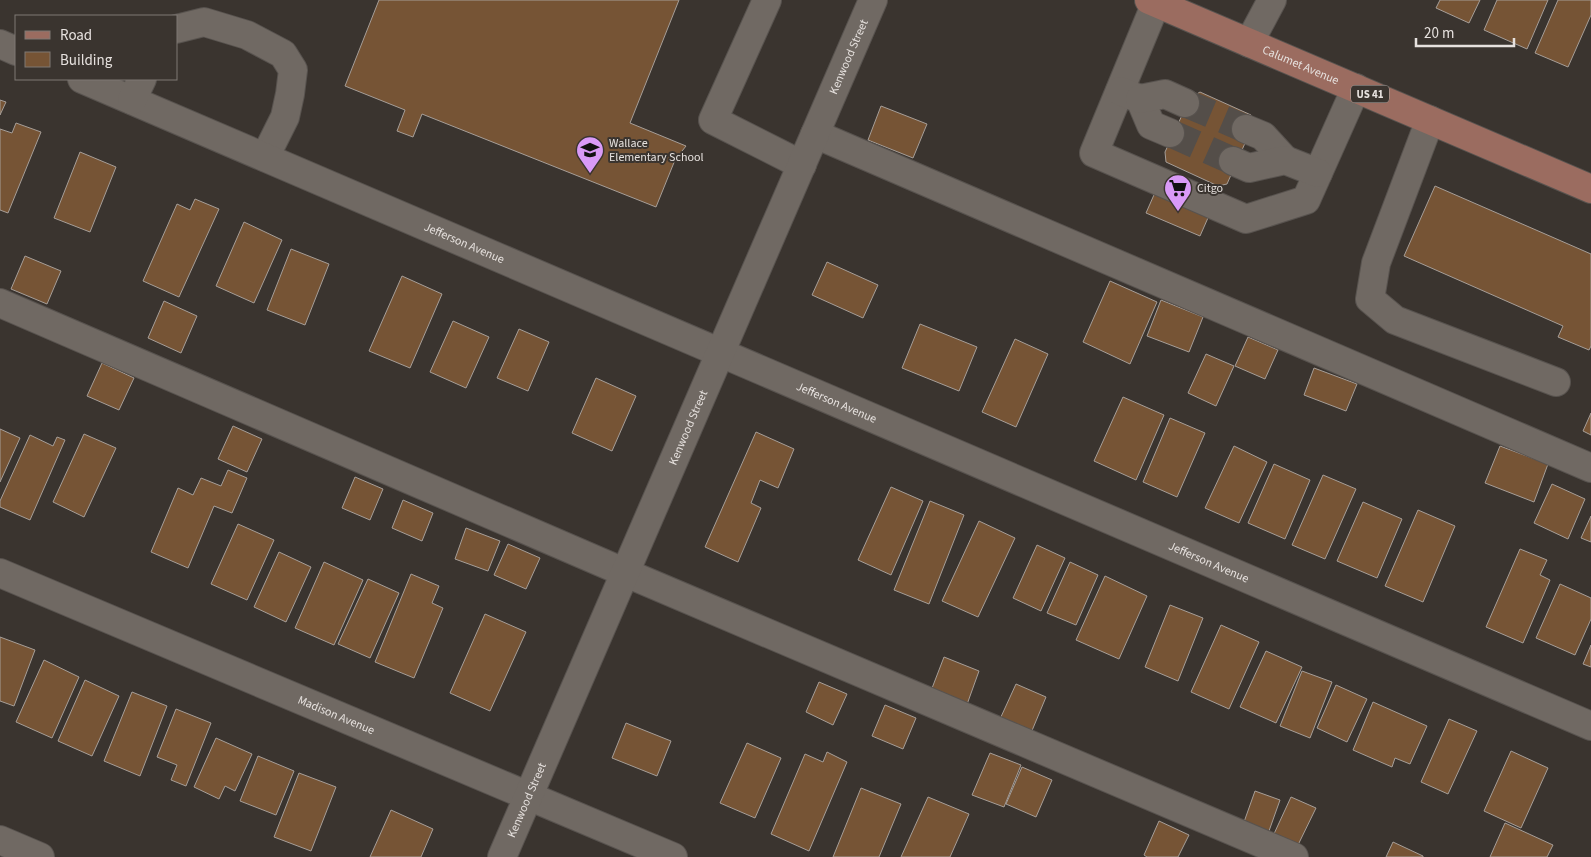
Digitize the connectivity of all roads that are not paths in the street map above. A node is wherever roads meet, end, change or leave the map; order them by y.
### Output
1 (767, 0) edge
2 (873, 0) edge
3 (1272, 0) edge
4 (1153, 2) edge
5 (178, 28) edge
6 (1249, 43) junction
7 (0, 44) edge
8 (15, 51) edge
9 (88, 80) edge
10 (1356, 88) junction
11 (137, 89) edge
12 (1130, 95) junction
13 (1185, 103) tunnel mouth
14 (1430, 120) junction
15 (1246, 129) tunnel mouth
16 (1170, 133) tunnel mouth
17 (815, 134) junction
18 (265, 157) junction
19 (1286, 160) junction
20 (1233, 161) tunnel mouth
21 (802, 165) junction
22 (1318, 173) junction
23 (1591, 189) edge
24 (0, 304) edge
25 (721, 352) junction
26 (1556, 382) dead end
27 (1591, 468) edge
28 (0, 573) edge
29 (626, 573) junction
30 (1591, 726) edge
31 (529, 796) junction
32 (0, 840) edge
33 (40, 857) edge
34 (502, 857) edge
35 (673, 857) edge
36 (1294, 857) edge

1 - 21 street
2 - 17 street, Kenwood Street
3 - 6 street
4 - 6 main road, Calumet Avenue / US 41
4 - 12 street
5 - 18 street
6 - 10 main road, Calumet Avenue / US 41
7 - 8 street
9 - 11 street, Jefferson Avenue
10 - 14 main road, Calumet Avenue / US 41
10 - 22 street
11 - 18 street, Jefferson Avenue
12 - 13 street
12 - 16 street
12 - 22 street
14 - 23 main road, Calumet Avenue / US 41
14 - 26 street
15 - 19 street
17 - 21 street, Kenwood Street
17 - 27 street
18 - 25 street, Jefferson Avenue
19 - 20 street
19 - 22 street
21 - 25 street, Kenwood Street
24 - 29 street
25 - 29 street, Kenwood Street
25 - 30 street, Jefferson Avenue
28 - 31 street, Madison Avenue
29 - 31 street, Kenwood Street
29 - 36 street
31 - 34 street, Kenwood Street
31 - 35 street, Madison Avenue
32 - 33 street

